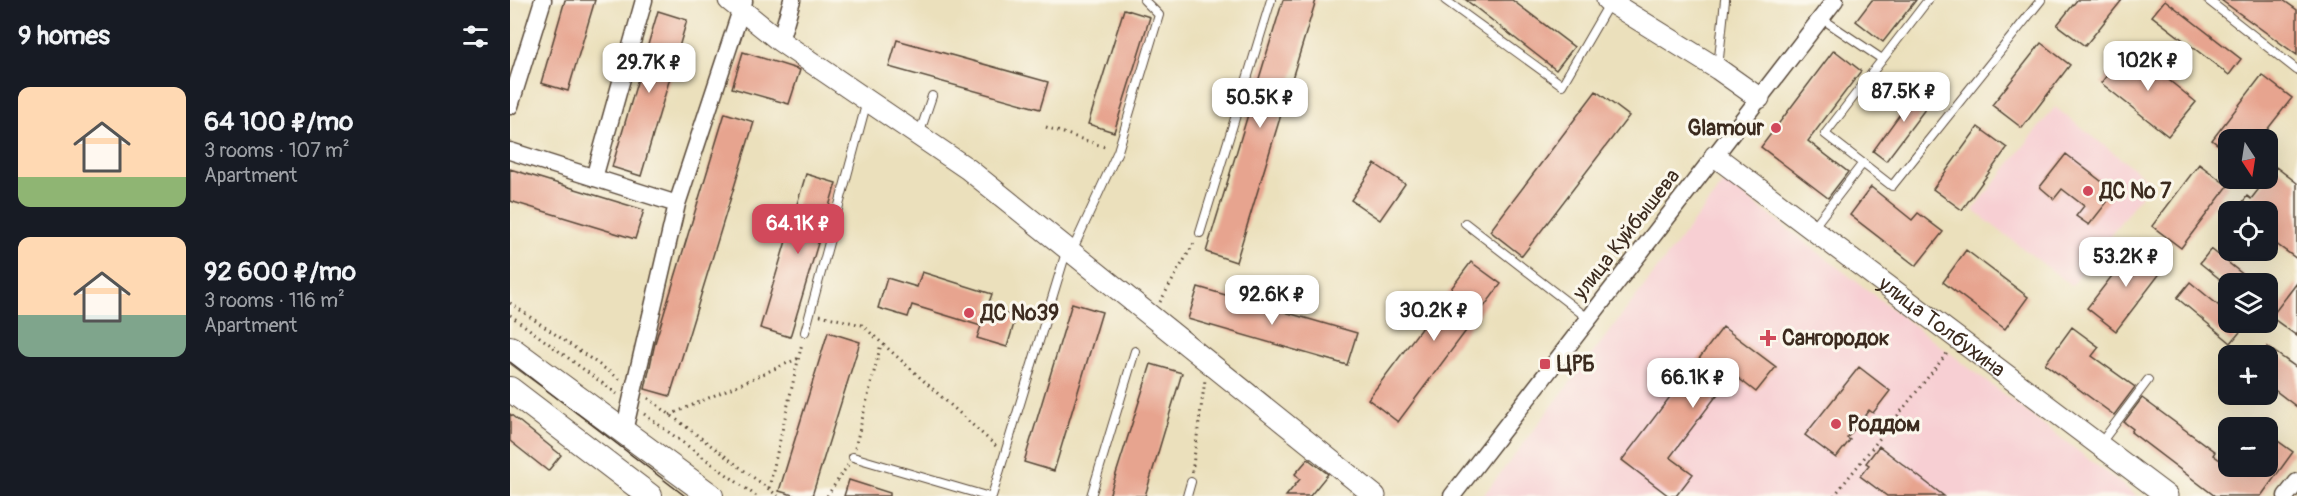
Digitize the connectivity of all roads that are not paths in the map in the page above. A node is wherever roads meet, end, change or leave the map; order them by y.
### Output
1 (543, 0) edge
2 (644, 0) edge
3 (792, 0) edge
4 (1144, 0) edge
5 (1271, 0) edge
6 (1445, 0) edge
7 (1725, 0) edge
8 (1834, 0) edge
9 (1928, 0) edge
10 (2041, 0) edge
11 (2208, 0) edge
12 (1609, 1) edge
13 (738, 3) edge
14 (1821, 18) junction
15 (780, 41) junction
16 (1882, 59) junction
17 (1718, 69) junction
18 (2297, 70) edge
19 (932, 96) dead end
20 (1759, 98) junction
21 (868, 99) junction
22 (510, 106) edge
23 (919, 135) junction
24 (510, 151) edge
25 (1715, 156) junction
26 (1863, 163) junction
27 (594, 178) junction
28 (677, 204) junction
29 (1465, 223) dead end
30 (1812, 229) junction
31 (1200, 233) road end
32 (1069, 250) junction
33 (1588, 319) junction
34 (805, 332) road end
35 (510, 348) edge
36 (1135, 351) dead end
37 (2148, 380) dead end
38 (510, 389) edge
39 (624, 431) junction
40 (2100, 445) junction
41 (853, 457) road end
42 (1191, 482) road end
43 (2297, 482) edge
44 (650, 496) edge
45 (711, 496) edge
46 (986, 496) edge
47 (992, 496) edge
48 (1091, 496) edge
49 (1187, 496) edge
50 (1375, 496) edge
51 (1452, 496) edge
52 (2167, 496) edge
53 (2286, 496) edge

1 - 22 street
2 - 27 street
3 - 15 street
4 - 32 lane
5 - 31 lane
6 - 12 lane
7 - 17 lane
8 - 14 street, улица Куйбышева
9 - 16 lane
10 - 26 lane
11 - 18 lane
12 - 17 street
13 - 15 street
13 - 28 street
14 - 16 lane
14 - 20 street, улица Куйбышева
15 - 21 street
16 - 26 lane
17 - 20 street
19 - 23 lane
20 - 25 street, улица Куйбышева
21 - 23 street
21 - 34 lane
23 - 32 street
24 - 27 street
25 - 30 street, улица Толбухина
25 - 33 street, улица Куйбышева
26 - 30 lane
27 - 28 street
28 - 39 street
29 - 33 lane
30 - 40 street, улица Толбухина
32 - 47 lane
32 - 50 street
33 - 51 street, улица Куйбышева
35 - 39 main road
36 - 48 lane
37 - 40 lane
38 - 44 main road
39 - 45 main road
40 - 52 street, улица Толбухина
41 - 46 lane
42 - 49 lane
43 - 53 street

